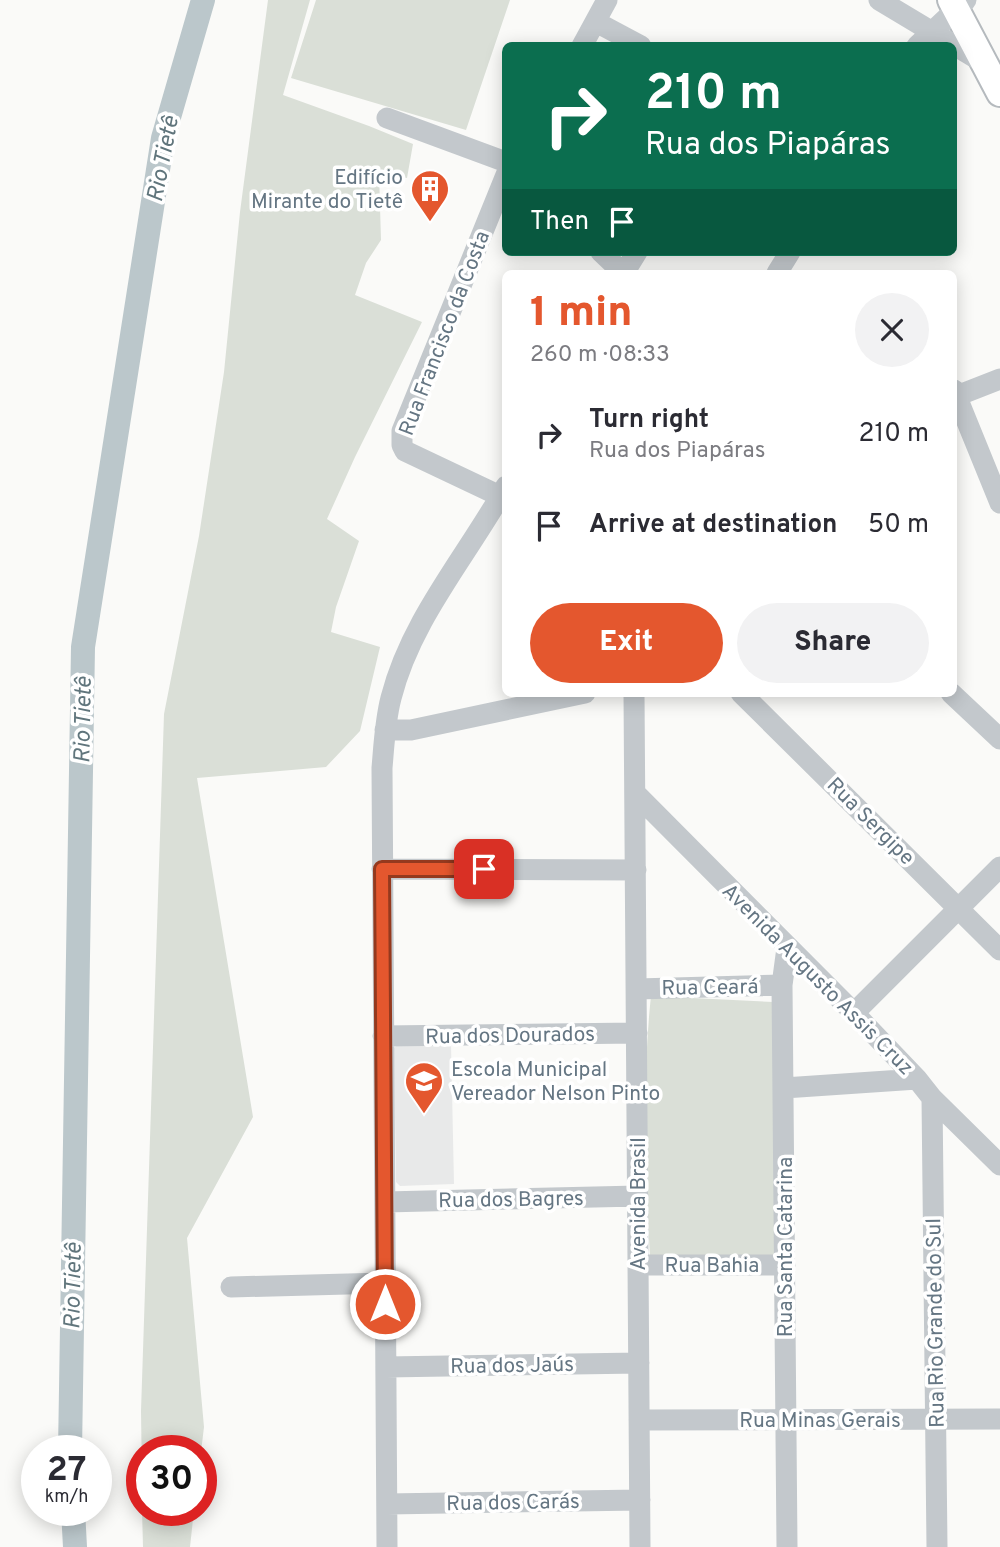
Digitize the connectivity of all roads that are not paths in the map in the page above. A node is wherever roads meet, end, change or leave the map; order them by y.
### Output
1 (607, 0) edge
2 (879, 0) edge
3 (958, 3) edge
4 (596, 22) junction
5 (925, 38) edge
6 (584, 42) edge
7 (634, 42) edge
8 (957, 52) edge
9 (984, 63) junction
10 (1000, 93) edge
11 (387, 118) dead end
12 (502, 161) edge
13 (502, 185) edge
14 (605, 256) edge
15 (621, 270) edge
16 (1000, 379) edge
17 (957, 393) edge
18 (957, 399) edge
19 (502, 491) edge
20 (502, 493) edge
21 (1000, 503) edge
22 (566, 697) edge
23 (634, 697) edge
24 (745, 697) edge
25 (955, 697) edge
26 (385, 730) junction
27 (1000, 739) edge
28 (636, 794) junction
29 (1000, 867) edge
30 (382, 869) junction
31 (636, 870) junction
32 (958, 908) junction
33 (787, 948) junction
34 (1000, 950) edge
35 (782, 985) junction
36 (637, 989) junction
37 (854, 1013) junction
38 (637, 1033) junction
39 (383, 1037) junction
40 (917, 1079) junction
41 (784, 1088) junction
42 (932, 1098) junction
43 (1000, 1165) edge
44 (638, 1196) junction
45 (385, 1202) junction
46 (638, 1265) junction
47 (785, 1265) junction
48 (385, 1283) junction
49 (231, 1287) dead end
50 (639, 1363) junction
51 (386, 1367) junction
52 (936, 1419) junction
53 (1000, 1419) edge
54 (639, 1420) junction
55 (785, 1420) junction
56 (640, 1500) junction
57 (387, 1504) junction
58 (387, 1547) edge
59 (640, 1547) edge
60 (787, 1547) edge
61 (937, 1547) edge

1 - 4 street
2 - 5 street
3 - 5 street
3 - 9 main road
4 - 6 street
4 - 7 street
8 - 9 street
9 - 10 main road
11 - 12 street
13 - 19 street, Rua Francisco da Costa
14 - 15 street
16 - 17 street
18 - 21 street
20 - 26 street
22 - 26 street
23 - 28 street, Avenida Brasil
24 - 32 street, Rua Sergipe
25 - 27 street
26 - 30 street
28 - 31 street, Avenida Brasil
28 - 33 street, Avenida Augusto Assis Cruz
29 - 32 street
30 - 31 street
30 - 39 street
31 - 36 street, Avenida Brasil
32 - 34 street, Rua Sergipe
32 - 37 street
33 - 35 street, Rua Santa Catarina
33 - 37 street, Avenida Augusto Assis Cruz
35 - 36 street, Rua Ceará
35 - 41 street, Rua Santa Catarina
36 - 38 street, Avenida Brasil
37 - 40 street, Avenida Augusto Assis Cruz
38 - 39 street, Rua dos Dourados
38 - 44 street, Avenida Brasil
39 - 45 street
40 - 41 street
40 - 42 street, Avenida Augusto Assis Cruz
41 - 47 street, Rua Santa Catarina
42 - 43 street, Avenida Augusto Assis Cruz
42 - 52 street, Rua Rio Grande do Sul
44 - 45 street, Rua dos Bagres
44 - 46 street, Avenida Brasil
45 - 48 street
46 - 47 street, Rua Bahia
46 - 50 street, Avenida Brasil
47 - 55 street, Rua Santa Catarina
48 - 49 street
48 - 51 street
50 - 51 street, Rua dos Jaús
50 - 54 street, Avenida Brasil
51 - 57 street
52 - 53 street, Rua Minas Gerais
52 - 55 street, Rua Minas Gerais
52 - 61 street, Rua Rio Grande do Sul
54 - 55 street, Rua Minas Gerais
54 - 56 street, Avenida Brasil
55 - 60 street, Rua Santa Catarina
56 - 57 street, Rua dos Carás
56 - 59 street, Avenida Brasil
57 - 58 street

